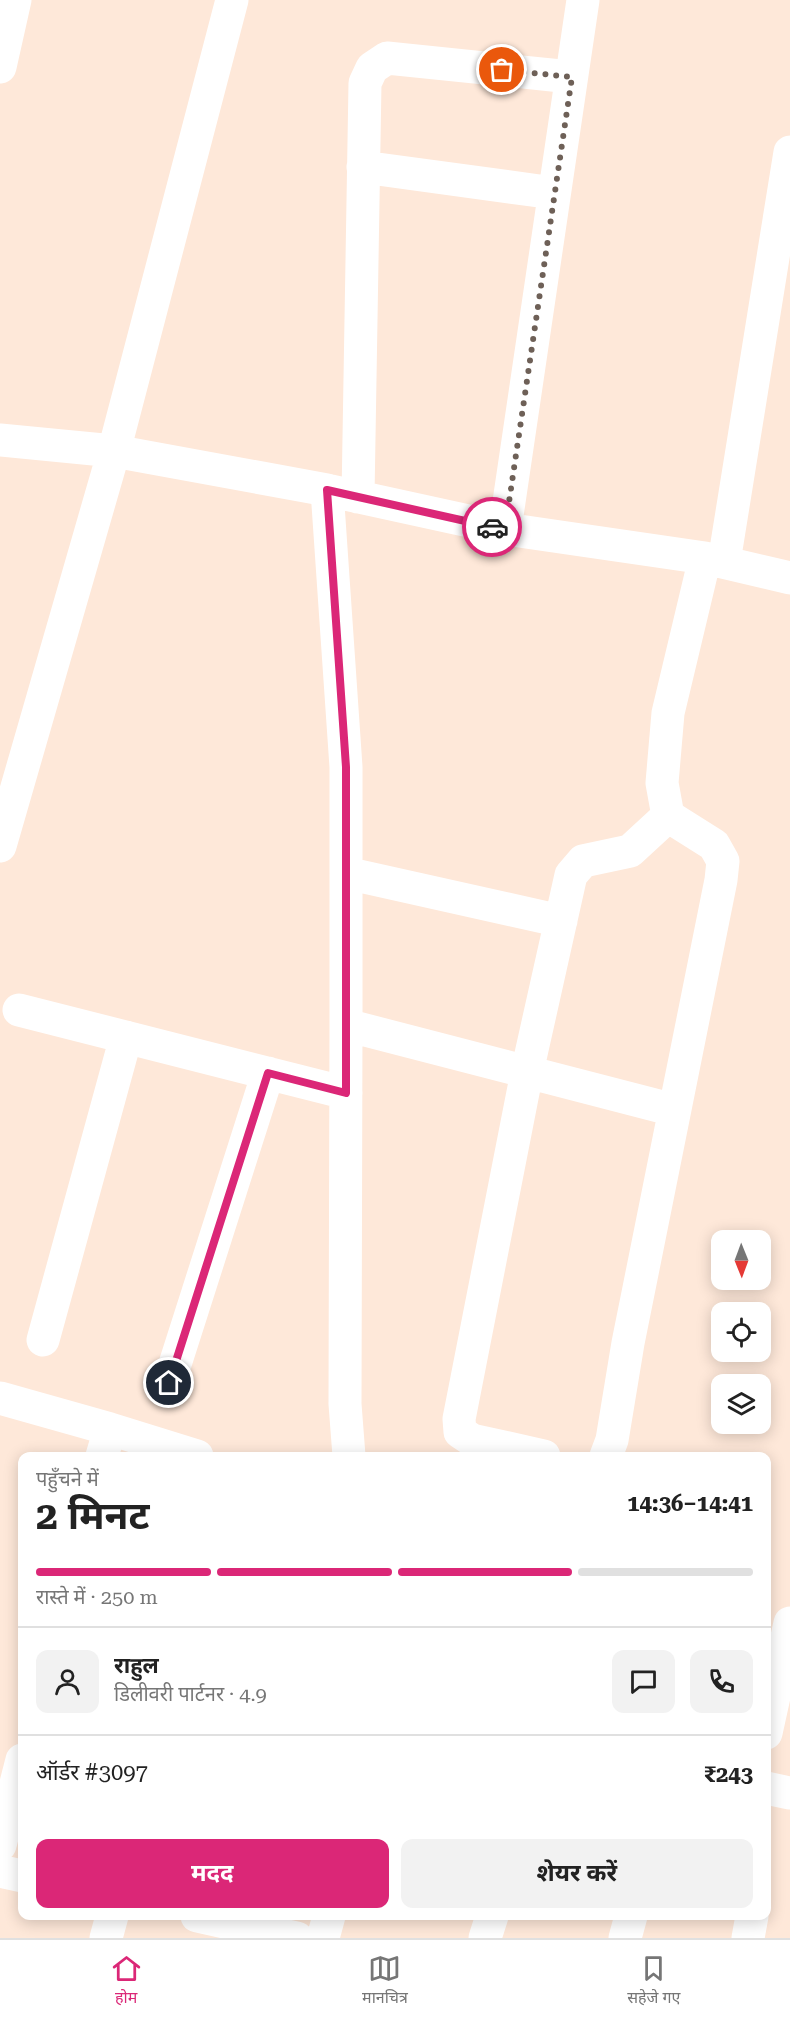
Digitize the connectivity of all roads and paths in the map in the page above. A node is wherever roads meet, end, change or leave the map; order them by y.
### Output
1 (15, 0) edge
2 (232, 0) edge
3 (583, 0) edge
4 (0, 67) edge
5 (572, 77) junction
6 (790, 152) edge
7 (363, 167) junction
8 (554, 193) junction
9 (0, 440) edge
10 (114, 451) junction
11 (342, 494) junction
12 (505, 529) junction
13 (715, 560) junction
14 (790, 578) edge
15 (668, 816) junction
16 (0, 846) edge
17 (346, 873) junction
18 (561, 921) junction
19 (19, 1010) dead end
20 (346, 1025) junction
21 (126, 1036) junction
22 (527, 1072) junction
23 (268, 1073) junction
24 (346, 1093) junction
25 (674, 1110) junction
26 (43, 1340) dead end
27 (169, 1383) dead end
28 (0, 1398) edge
29 (106, 1443) edge
30 (168, 1452) edge
31 (349, 1452) edge
32 (526, 1452) edge
33 (608, 1452) edge
34 (790, 1623) edge
35 (771, 1710) edge
36 (18, 1775) edge
37 (771, 1789) edge
38 (790, 1793) edge
39 (0, 1845) edge
40 (0, 1871) edge
41 (18, 1875) edge
42 (111, 1920) edge
43 (211, 1920) edge
44 (328, 1920) edge
45 (491, 1920) edge
46 (630, 1920) edge
47 (751, 1920) edge
48 (232, 1926) edge
49 (106, 1938) edge
50 (297, 1938) edge
51 (323, 1938) edge
52 (485, 1938) edge
53 (626, 1938) edge
54 (747, 1938) edge

1 - 4 street
2 - 10 street
3 - 5 street
5 - 7 street
5 - 8 street
6 - 13 street
7 - 8 street
7 - 11 street
8 - 12 street
9 - 10 street
10 - 11 street
10 - 16 street
11 - 12 street
11 - 17 street
12 - 13 street
13 - 14 street
13 - 15 street
15 - 18 street
15 - 25 street
17 - 18 street
17 - 20 street
18 - 22 street
19 - 21 street
20 - 22 street
20 - 24 street
21 - 23 street
21 - 26 street
22 - 25 street
22 - 32 street
23 - 24 street
23 - 27 street
24 - 31 street
25 - 33 street
28 - 29 street
29 - 30 street
34 - 35 street
36 - 39 street
37 - 38 street
40 - 41 street
42 - 49 street
43 - 48 street
44 - 51 street
45 - 52 street
46 - 53 street
47 - 54 street
48 - 50 street

